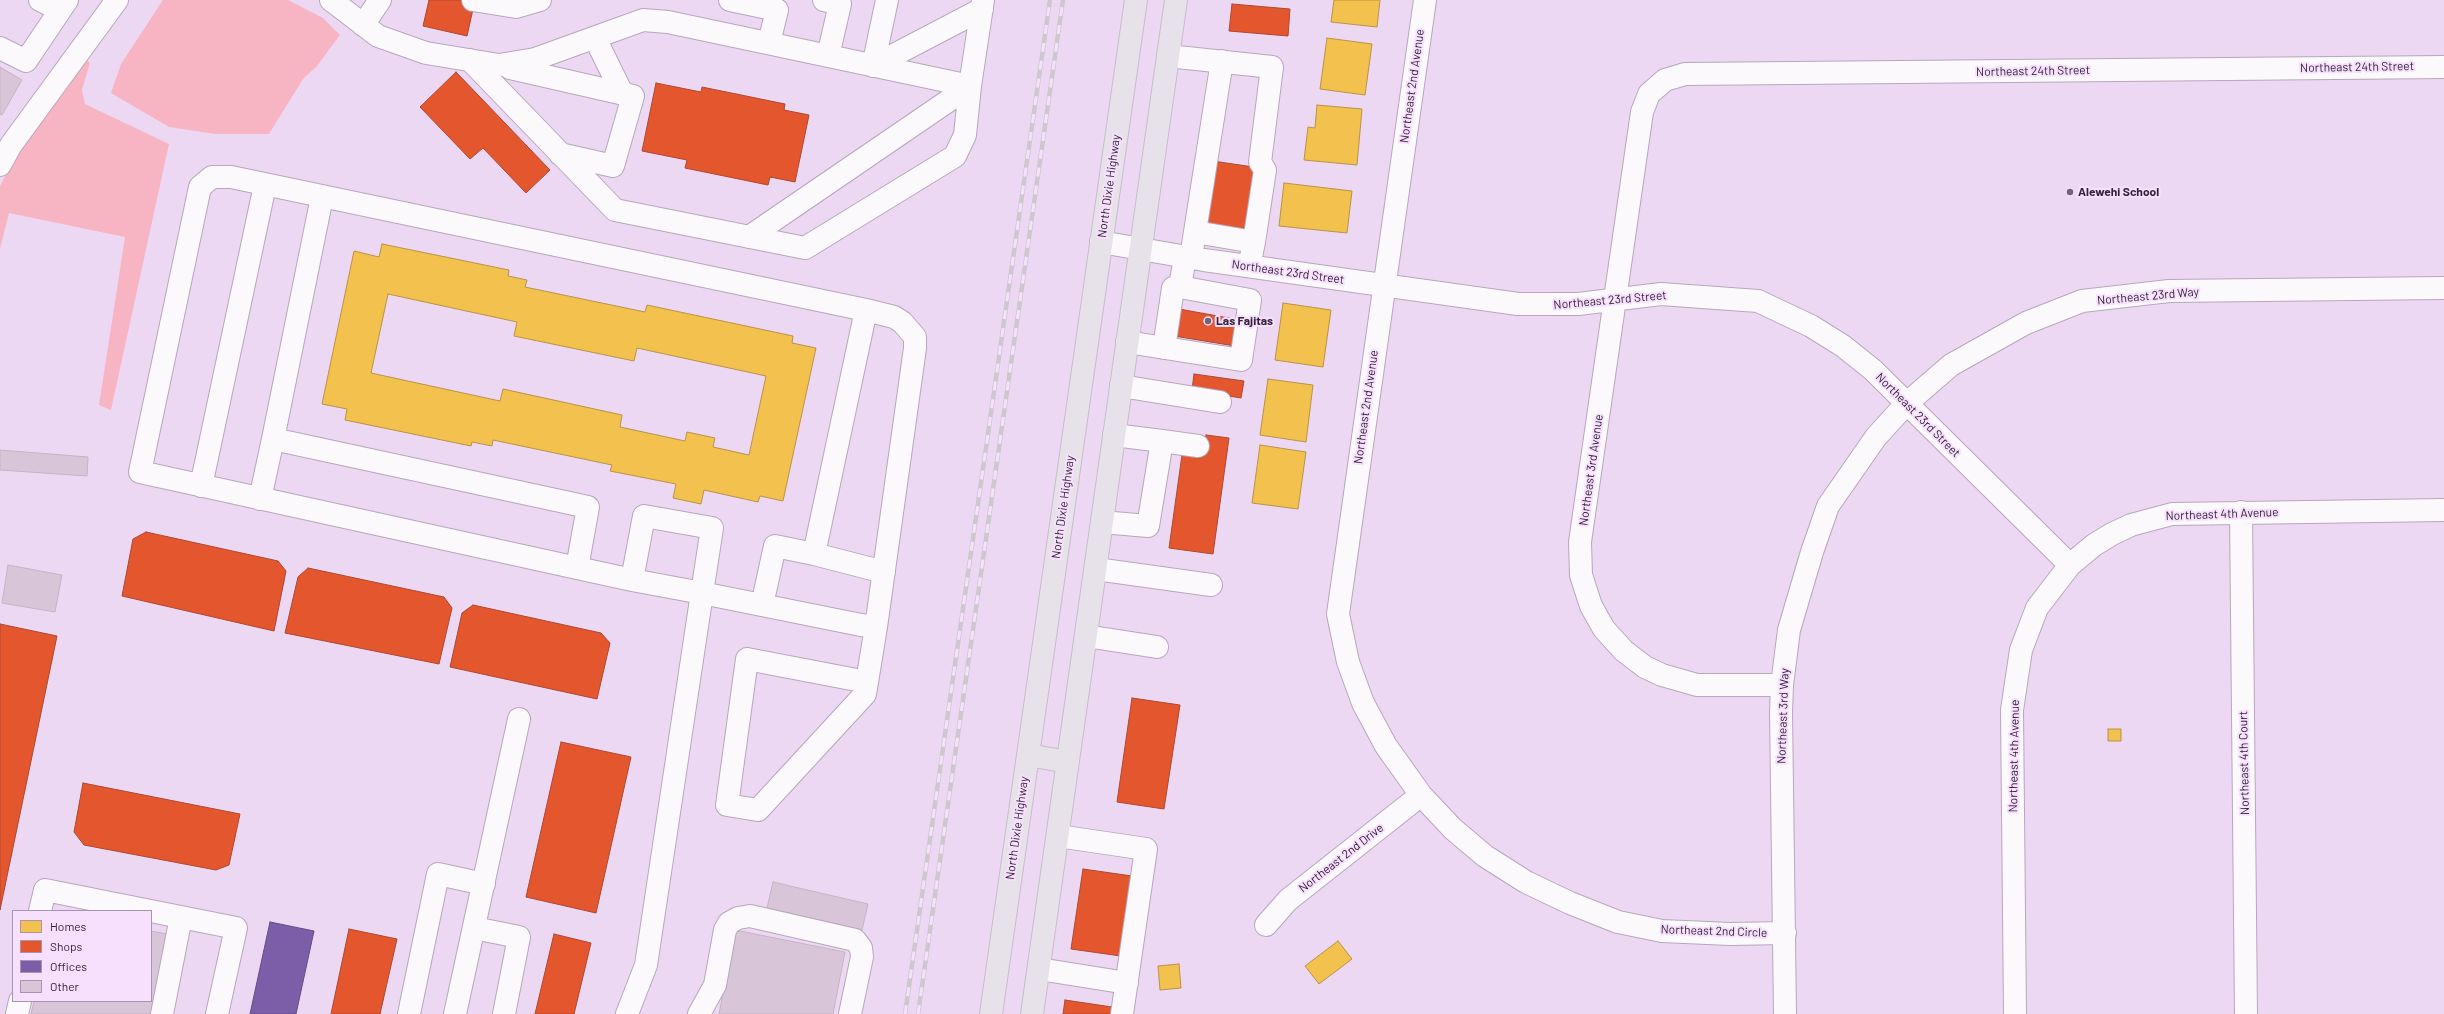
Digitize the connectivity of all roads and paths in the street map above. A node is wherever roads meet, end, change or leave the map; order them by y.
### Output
1 (40, 0) edge
2 (117, 0) edge
3 (331, 0) edge
4 (380, 0) edge
5 (473, 0) edge
6 (540, 0) edge
7 (730, 0) edge
8 (887, 0) edge
9 (1136, 0) edge
10 (1176, 0) edge
11 (1425, 0) edge
12 (835, 1) edge
13 (982, 4) edge
14 (64, 5) edge
15 (781, 5) edge
16 (363, 25) junction
17 (595, 38) junction
18 (769, 43) junction
19 (0, 48) edge
20 (828, 56) junction
21 (1168, 56) junction
22 (470, 60) junction
23 (1222, 61) junction
24 (499, 65) junction
25 (873, 66) junction
26 (2444, 67) edge
27 (970, 86) junction
28 (622, 93) junction
29 (1642, 112) joint
30 (560, 154) junction
31 (0, 165) edge
32 (265, 185) junction
33 (322, 197) junction
34 (1195, 232) junction
35 (749, 237) junction
36 (1101, 242) junction
37 (1254, 242) junction
38 (1141, 249) junction
39 (1188, 257) junction
40 (1250, 266) junction
41 (1384, 285) junction
42 (1180, 288) junction
43 (2444, 288) edge
44 (1615, 299) junction
45 (866, 310) junction
46 (1127, 342) junction
47 (1164, 348) junction
48 (1121, 386) junction
49 (1220, 402) dead end
50 (1906, 404) junction
51 (1114, 435) junction
52 (273, 439) junction
53 (1162, 441) junction
54 (1198, 446) dead end
55 (202, 486) junction
56 (260, 499) junction
57 (2444, 510) edge
58 (2241, 512) junction
59 (1102, 522) junction
60 (814, 554) junction
61 (2070, 565) junction
62 (577, 568) junction
63 (1096, 569) junction
64 (884, 572) junction
65 (632, 580) junction
66 (1211, 585) dead end
67 (702, 593) junction
68 (762, 605) junction
69 (876, 627) junction
70 (1086, 636) junction
71 (1157, 647) dead end
72 (867, 682) junction
73 (1782, 685) junction
74 (519, 719) dead end
75 (1028, 755) junction
76 (1068, 762) junction
77 (1421, 795) junction
78 (1058, 836) junction
79 (484, 884) junction
80 (40, 910) edge
81 (146, 910) edge
82 (152, 911) edge
83 (181, 917) junction
84 (1266, 925) dead end
85 (474, 928) junction
86 (1785, 933) junction
87 (1039, 969) junction
88 (1127, 983) junction
89 (20, 1002) edge
90 (17, 1014) edge
91 (162, 1014) edge
92 (217, 1014) edge
93 (412, 1014) edge
94 (456, 1014) edge
95 (504, 1014) edge
96 (627, 1014) edge
97 (699, 1014) edge
98 (850, 1014) edge
99 (991, 1014) edge
100 (1032, 1014) edge
101 (1122, 1014) edge
102 (1785, 1014) edge
103 (2015, 1014) edge
104 (2246, 1014) edge

1 - 14 street
2 - 31 street
3 - 16 street
4 - 16 street
5 - 6 street
7 - 15 street
8 - 25 street
9 - 36 main road, North Dixie Highway
10 - 21 main road
11 - 41 street, Northeast 2nd Avenue
12 - 20 street
13 - 25 street
13 - 27 street
14 - 19 street
15 - 18 street
16 - 22 street
17 - 18 street
17 - 24 street
17 - 28 street
18 - 20 street
20 - 25 street
21 - 23 street
21 - 38 main road
22 - 24 street
22 - 30 street
23 - 34 street
23 - 37 street
24 - 28 street
25 - 27 street
26 - 29 street, Northeast 24th Street
27 - 35 street
27 - 35 street
28 - 30 street
29 - 44 street, Northeast 3rd Avenue
30 - 35 street
32 - 33 street
32 - 55 street
32 - 55 street
33 - 45 street
33 - 52 street
34 - 37 street
34 - 39 street
36 - 38 street, Northeast 23rd Street
36 - 75 main road, North Dixie Highway
37 - 40 street
38 - 39 street, Northeast 23rd Street
38 - 46 main road
39 - 40 street, Northeast 23rd Street
39 - 42 street
40 - 41 street, Northeast 23rd Street
41 - 44 street, Northeast 23rd Street
41 - 77 street, Northeast 2nd Avenue
42 - 47 street
42 - 47 street
43 - 50 street, Northeast 23rd Way
44 - 50 street, Northeast 23rd Street
44 - 73 street, Northeast 3rd Avenue
45 - 60 street
45 - 64 street
46 - 47 street
46 - 48 main road
48 - 49 street
48 - 51 main road
50 - 61 street, Northeast 23rd Street
50 - 73 street, Northeast 3rd Way
51 - 53 street
51 - 59 main road
52 - 56 street
52 - 62 street
53 - 54 street
53 - 59 street
55 - 56 street
56 - 62 street
57 - 58 street, Northeast 4th Avenue
58 - 61 street, Northeast 4th Avenue
58 - 104 street, Northeast 4th Court
59 - 63 main road
60 - 64 street
60 - 68 street
61 - 103 street, Northeast 4th Avenue
62 - 65 street
63 - 66 street
63 - 70 main road
64 - 69 street
65 - 67 street
65 - 67 street
67 - 68 street
67 - 96 street
68 - 69 street
69 - 72 street
70 - 71 street
70 - 76 main road
72 - 72 street
73 - 86 street, Northeast 3rd Way
74 - 79 street
75 - 76 main road
75 - 99 main road, North Dixie Highway
76 - 78 main road
77 - 84 street, Northeast 2nd Drive
77 - 86 street, Northeast 2nd Circle
78 - 87 main road
78 - 88 street
79 - 85 street
79 - 93 street
80 - 81 street
82 - 83 street
83 - 91 street
83 - 92 street
85 - 94 street
85 - 95 street
86 - 102 street, Northeast 3rd Way
87 - 88 street
87 - 100 main road
88 - 101 street
89 - 90 street
97 - 98 street

